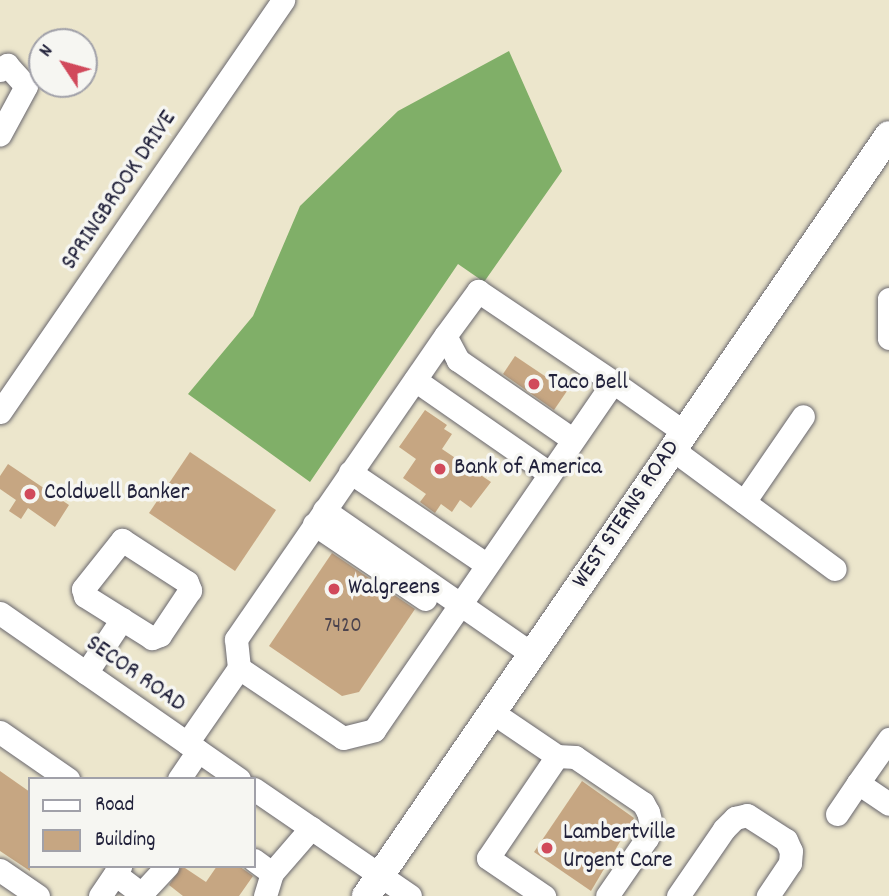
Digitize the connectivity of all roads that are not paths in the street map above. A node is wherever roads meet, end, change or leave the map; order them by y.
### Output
1 (283, 0) edge
2 (0, 70) edge
3 (0, 134) edge
4 (889, 135) edge
5 (889, 299) edge
6 (445, 336) junction
7 (889, 338) edge
8 (415, 380) junction
9 (613, 382) junction
10 (0, 412) edge
11 (803, 416) dead end
12 (572, 439) junction
13 (678, 441) junction
14 (350, 472) junction
15 (549, 473) junction
16 (744, 502) junction
17 (319, 517) junction
18 (486, 565) junction
19 (835, 569) dead end
20 (455, 610) junction
21 (0, 615) edge
22 (121, 619) junction
23 (532, 654) junction
24 (239, 668) junction
25 (86, 673) junction
26 (492, 712) junction
27 (0, 732) edge
28 (889, 739) edge
29 (193, 747) junction
30 (557, 756) junction
31 (65, 777) edge
32 (180, 777) edge
33 (236, 777) edge
34 (858, 783) junction
35 (256, 790) edge
36 (889, 804) edge
37 (837, 814) dead end
38 (311, 828) junction
39 (263, 867) edge
40 (165, 868) edge
41 (0, 870) edge
42 (117, 870) edge
43 (373, 886) edge
44 (143, 895) edge
45 (38, 896) edge
46 (100, 896) edge
47 (265, 896) edge
48 (410, 896) edge
49 (544, 896) edge
50 (607, 896) edge
51 (678, 896) edge
52 (768, 896) edge

1 - 10 street, SPRINGBROOK DRIVE
2 - 3 street
4 - 13 main road, WEST STERNS ROAD
5 - 7 street
6 - 8 street
6 - 9 street
6 - 12 street
8 - 14 street
8 - 15 street
9 - 12 street
9 - 13 street
11 - 16 street
12 - 15 street
13 - 16 street
13 - 23 main road, WEST STERNS ROAD
14 - 17 street
14 - 18 street
15 - 18 street
16 - 19 street
17 - 20 street
17 - 24 street
18 - 20 street
20 - 23 street
20 - 24 street
21 - 25 street, SECOR ROAD
22 - 22 street
22 - 25 street
23 - 26 main road, WEST STERNS ROAD
24 - 29 street
25 - 29 street, SECOR ROAD
26 - 30 street
26 - 43 main road, WEST STERNS ROAD
27 - 31 street
28 - 34 street
29 - 32 street
29 - 33 street, SECOR ROAD
30 - 49 street
30 - 50 street
34 - 36 street
34 - 37 street
35 - 38 street
38 - 39 street
38 - 43 street
39 - 47 street
40 - 44 street
41 - 45 street
42 - 44 street
42 - 46 street
43 - 48 street
51 - 52 street

